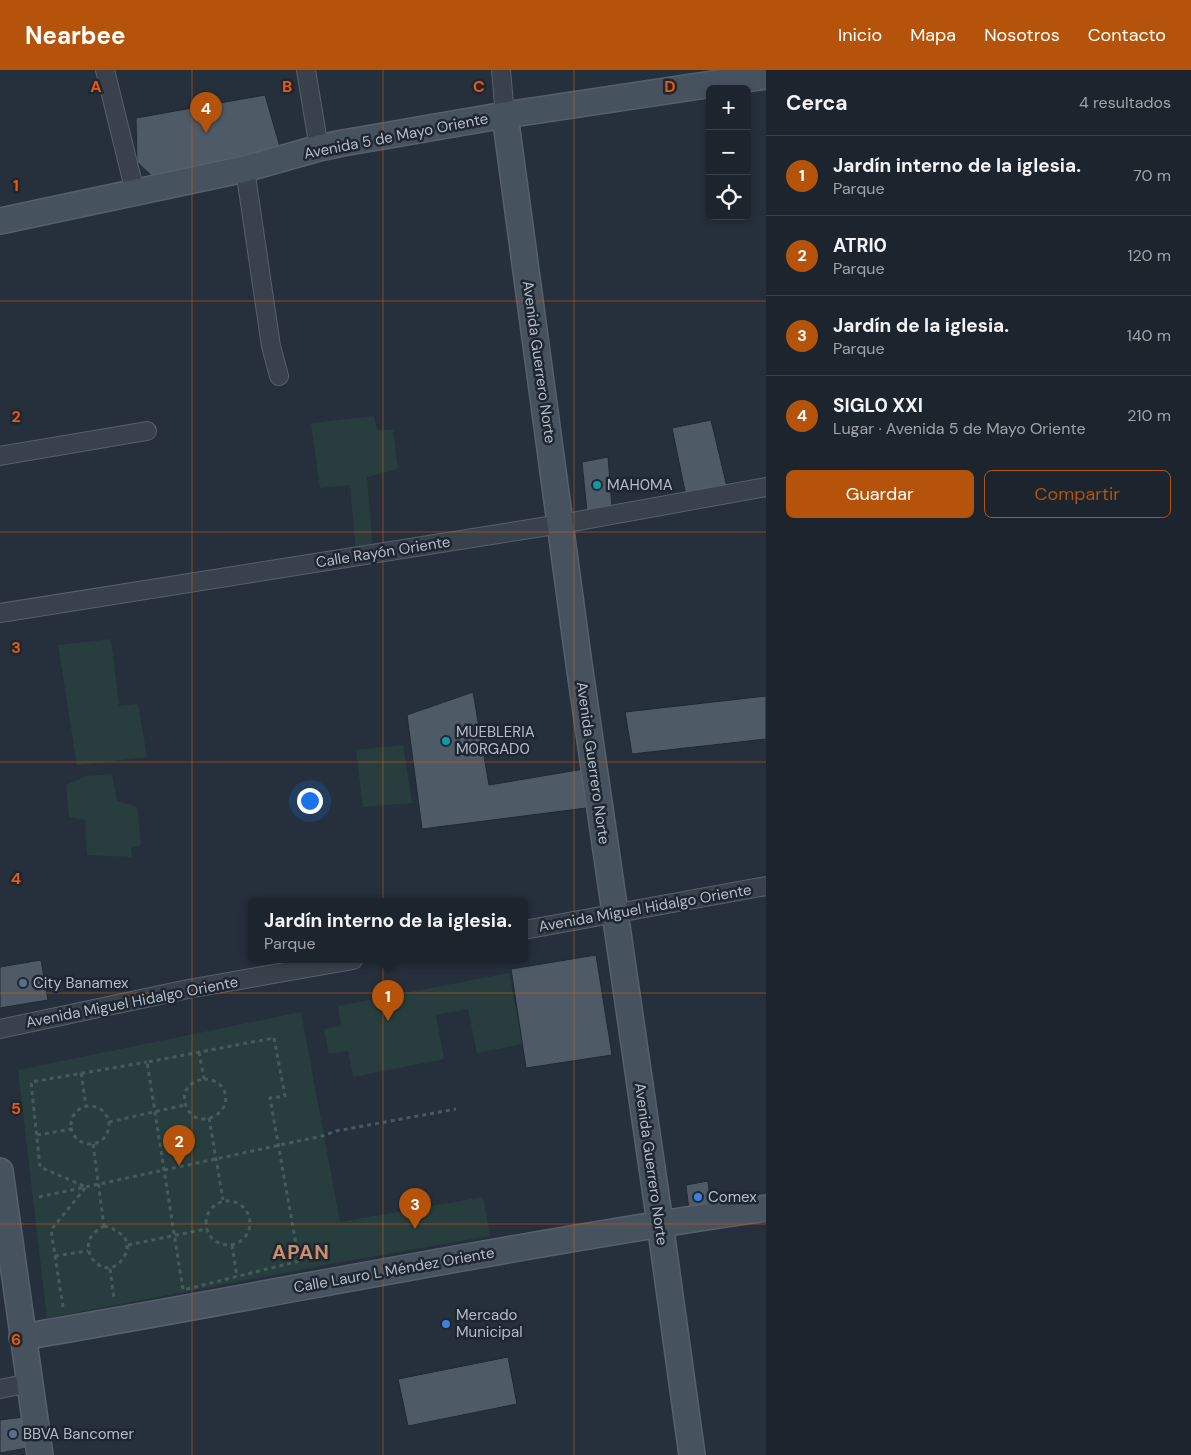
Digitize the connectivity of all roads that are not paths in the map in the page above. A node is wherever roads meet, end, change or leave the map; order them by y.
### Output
1 (106, 70) edge
2 (306, 70) edge
3 (501, 70) edge
4 (766, 76) edge
5 (505, 115) junction
6 (319, 148) junction
7 (246, 169) junction
8 (135, 192) junction
9 (0, 221) edge
10 (279, 376) dead end
11 (147, 431) dead end
12 (0, 456) edge
13 (766, 487) edge
14 (561, 524) junction
15 (0, 613) edge
16 (766, 886) edge
17 (614, 914) junction
18 (528, 929) edge
19 (336, 963) edge
20 (0, 1029) edge
21 (0, 1171) edge
22 (766, 1208) edge
23 (660, 1223) junction
24 (22, 1337) junction
25 (30, 1383) junction
26 (0, 1389) edge
27 (40, 1455) edge
28 (692, 1455) edge

1 - 8 street
2 - 6 street
3 - 5 street, Avenida Guerrero Norte
4 - 5 main road, Avenida 5 de Mayo Oriente
5 - 6 main road, Avenida 5 de Mayo Oriente
5 - 14 main road, Avenida Guerrero Norte
6 - 7 main road, Avenida 5 de Mayo Oriente
7 - 8 main road, Avenida 5 de Mayo Oriente
7 - 10 street
8 - 9 main road, Avenida 5 de Mayo Oriente
11 - 12 street
13 - 14 street, Calle Rayón Oriente
14 - 15 street, Calle Rayón Oriente
14 - 17 main road, Avenida Guerrero Norte
16 - 17 street, Avenida Miguel Hidalgo Oriente
17 - 18 street, Avenida Miguel Hidalgo Oriente
17 - 23 main road, Avenida Guerrero Norte
19 - 20 street, Avenida Miguel Hidalgo Oriente
21 - 24 main road
22 - 23 main road, Calle Lauro L Méndez Oriente
23 - 24 main road, Calle Lauro L Méndez Oriente
23 - 28 main road, Avenida Guerrero Norte
24 - 25 main road
25 - 26 street
25 - 27 main road

